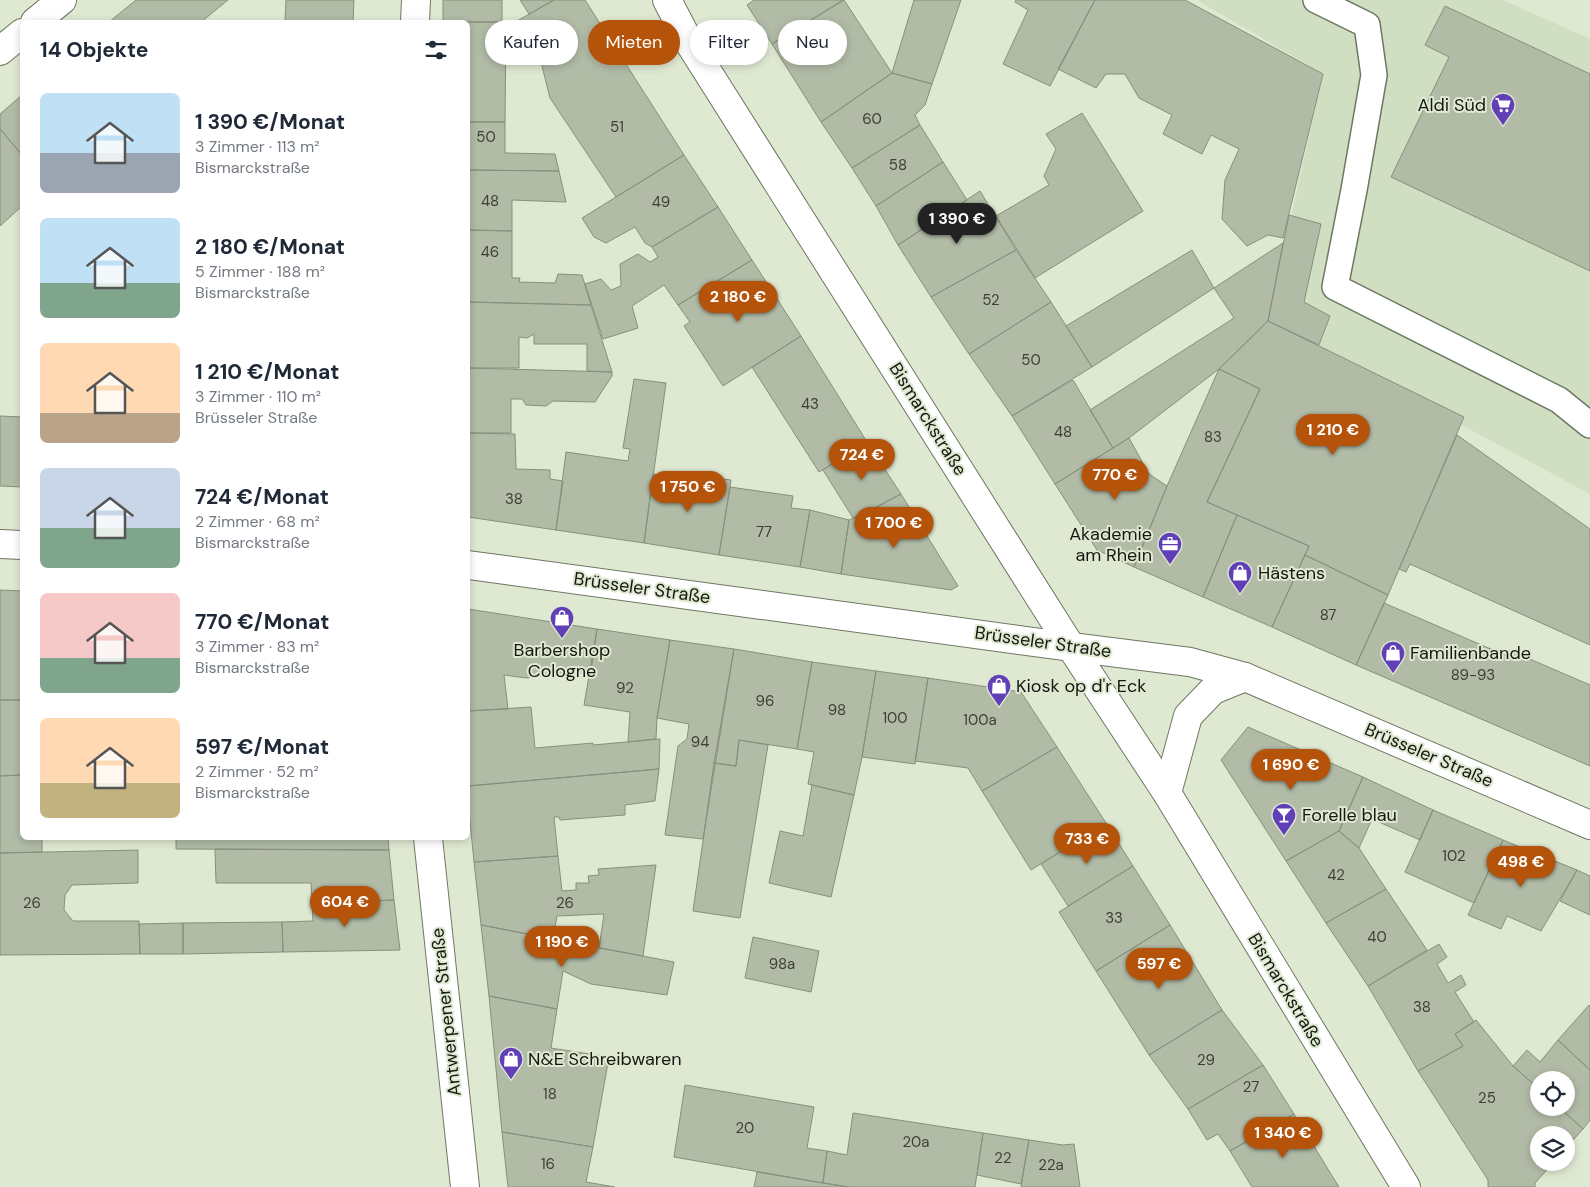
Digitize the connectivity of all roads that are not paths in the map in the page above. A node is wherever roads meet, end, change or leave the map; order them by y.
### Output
1 (62, 0) edge
2 (416, 0) edge
3 (656, 0) edge
4 (667, 0) edge
5 (1316, 0) edge
6 (37, 20) edge
7 (415, 20) edge
8 (20, 35) edge
9 (690, 44) joint
10 (0, 51) edge
11 (703, 65) edge
12 (1590, 425) edge
13 (0, 544) edge
14 (20, 545) edge
15 (470, 565) edge
16 (1071, 647) junction
17 (1245, 677) junction
18 (1167, 793) junction
19 (1590, 825) edge
20 (428, 840) edge
21 (465, 1187) edge
22 (1406, 1187) edge

1 - 6 street
2 - 7 street
3 - 9 street, Bismarckstraße
4 - 9 street, Bismarckstraße
5 - 12 lane
8 - 10 street
11 - 16 street, Bismarckstraße
13 - 14 street
15 - 16 street, Brüsseler Straße
16 - 17 street, Brüsseler Straße
16 - 18 street, Bismarckstraße
17 - 18 street
17 - 19 street, Brüsseler Straße
18 - 22 street, Bismarckstraße
20 - 21 street, Antwerpener Straße

